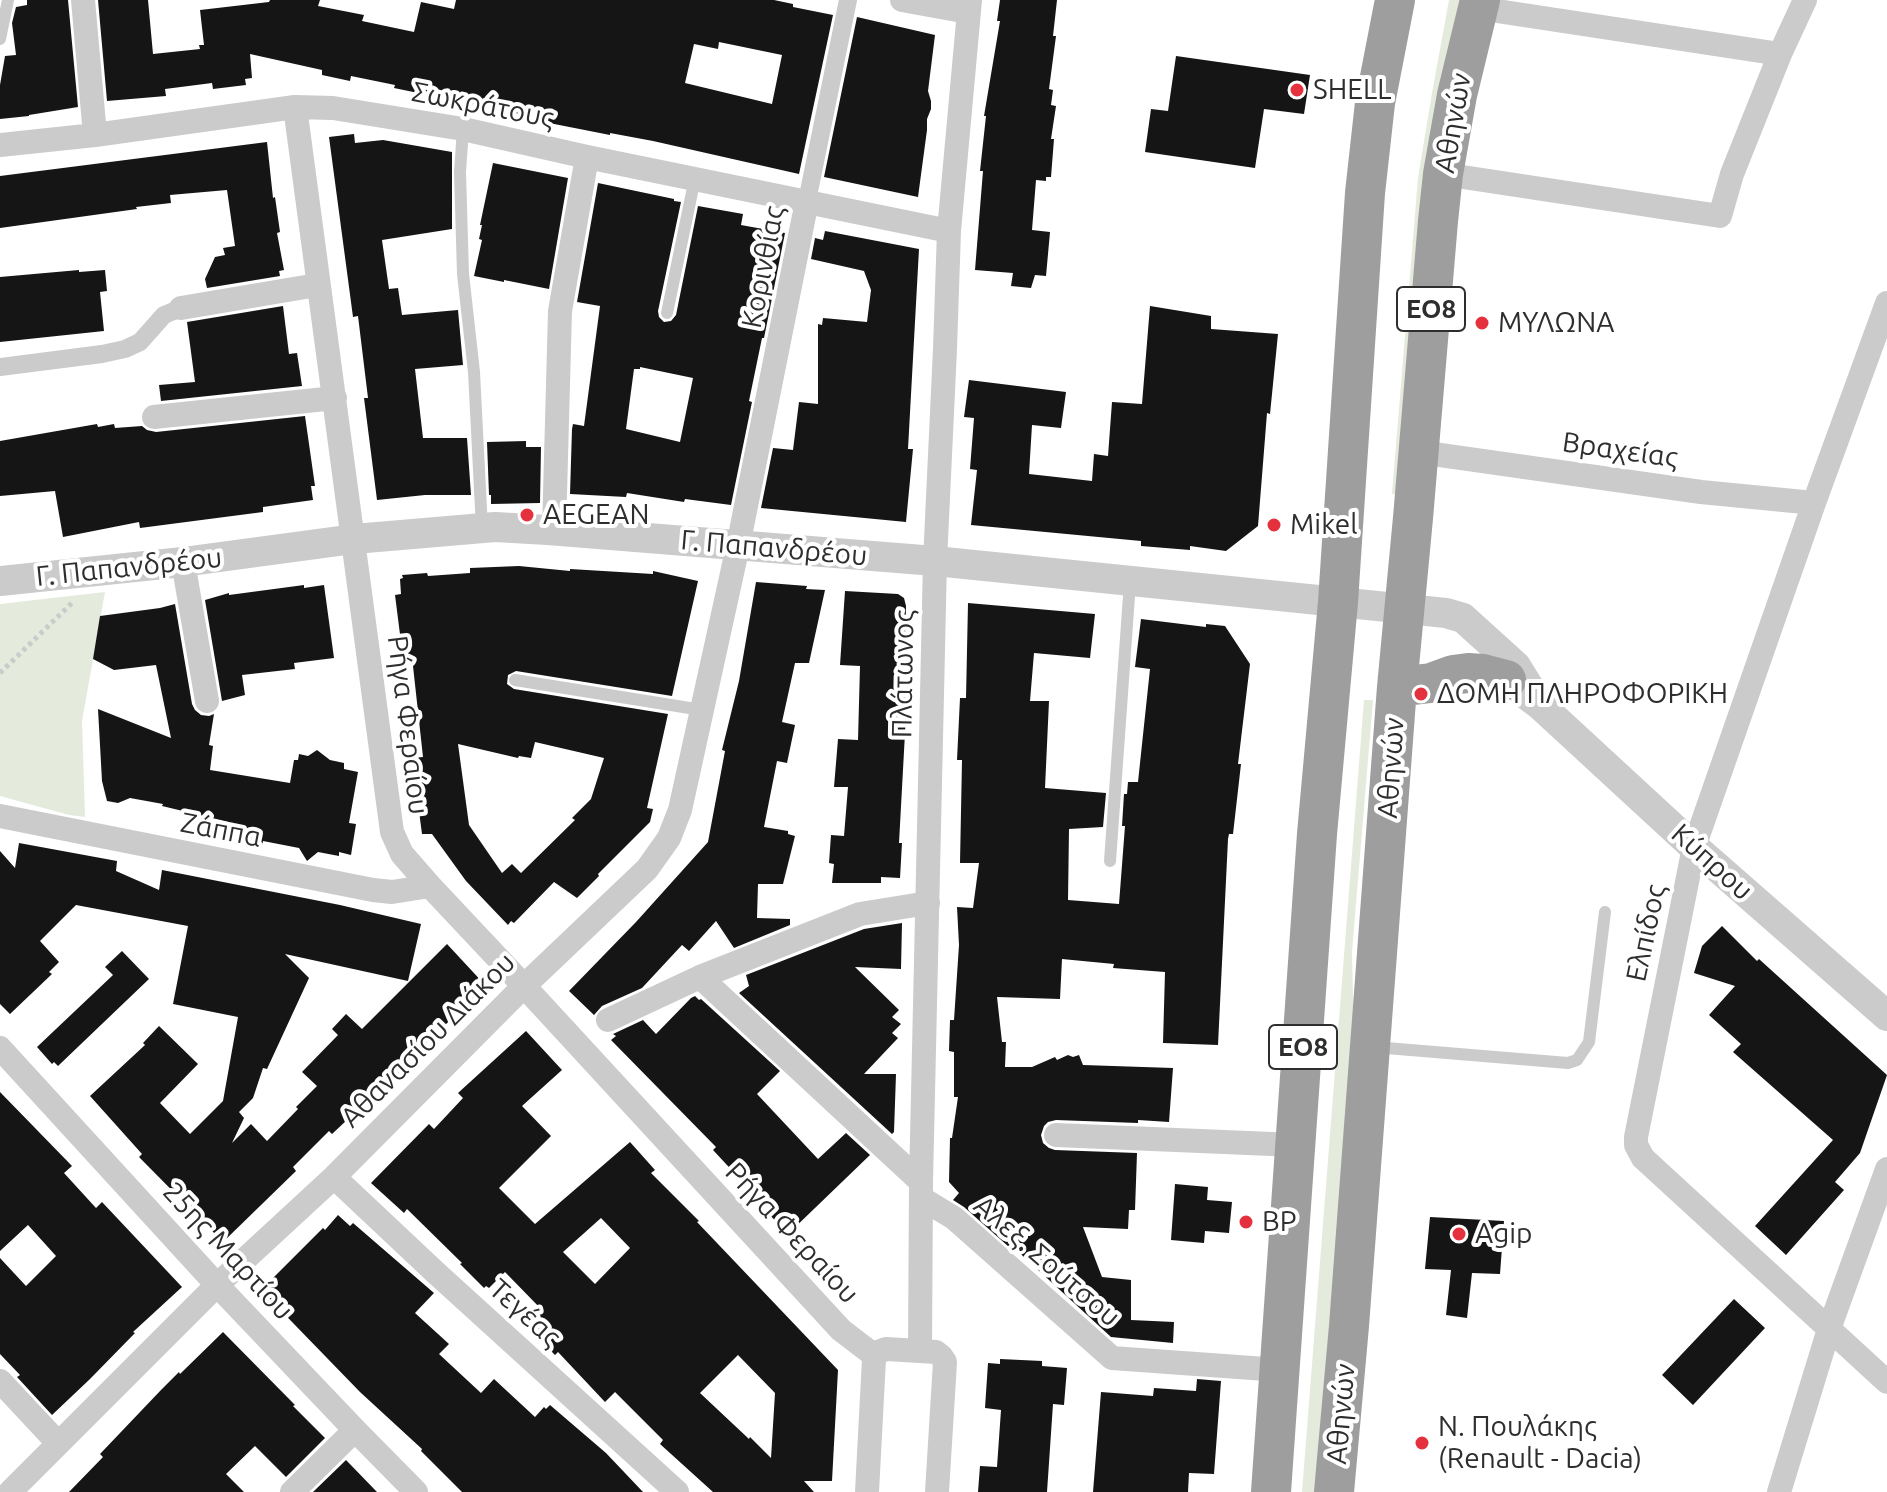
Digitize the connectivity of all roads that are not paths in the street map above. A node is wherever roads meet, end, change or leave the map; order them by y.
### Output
1 (8, 0) edge
2 (83, 0) edge
3 (848, 0) edge
4 (902, 0) edge
5 (1395, 0) edge
6 (1805, 0) edge
7 (1478, 4) edge
8 (969, 6) edge
9 (0, 39) edge
10 (1780, 54) junction
11 (295, 107) junction
12 (463, 129) junction
13 (95, 135) junction
14 (0, 145) edge
15 (587, 157) junction
16 (1443, 174) junction
17 (695, 178) junction
18 (807, 201) junction
19 (949, 231) junction
20 (317, 285) junction
21 (1887, 303) edge
22 (181, 308) joint
23 (667, 313) dead end
24 (0, 367) edge
25 (335, 398) junction
26 (154, 417) dead end
27 (1419, 452) junction
28 (1814, 503) junction
29 (482, 529) junction
30 (554, 531) junction
31 (354, 539) junction
32 (738, 546) junction
33 (935, 561) junction
34 (183, 562) junction
35 (0, 581) edge
36 (1130, 582) junction
37 (1338, 602) junction
38 (1404, 607) junction
39 (515, 680) dead end
40 (1506, 680) junction
41 (1397, 687) junction
42 (207, 701) dead end
43 (1540, 705) junction
44 (702, 710) junction
45 (0, 816) edge
46 (1694, 847) junction
47 (1110, 861) dead end
48 (430, 886) junction
49 (928, 903) junction
50 (1605, 912) dead end
51 (700, 977) junction
52 (524, 986) junction
53 (1887, 1016) edge
54 (608, 1020) dead end
55 (1371, 1046) junction
56 (0, 1048) edge
57 (1056, 1135) dead end
58 (1296, 1145) junction
59 (1887, 1169) edge
60 (334, 1177) junction
61 (921, 1190) junction
62 (217, 1285) junction
63 (1829, 1329) junction
64 (920, 1350) junction
65 (875, 1356) junction
66 (1280, 1370) junction
67 (0, 1381) edge
68 (1887, 1382) edge
69 (355, 1430) junction
70 (58, 1443) junction
71 (10, 1492) edge
72 (292, 1492) edge
73 (416, 1492) edge
74 (677, 1492) edge
75 (867, 1492) edge
76 (937, 1492) edge
77 (1271, 1492) edge
78 (1334, 1492) edge
79 (1779, 1492) edge

1 - 9 lane
2 - 13 street
3 - 18 street, Κορινθίας
4 - 8 street
5 - 37 highway, ΕΟ8
6 - 10 street
7 - 10 street
7 - 16 highway, Αθηνών / ΕΟ8
8 - 19 street, Πλάτωνος
10 - 16 street
11 - 12 street, Σωκράτους
11 - 13 street, Σωκράτους
11 - 20 street, Ρήγα Φεραίου
12 - 15 street, Σωκράτους
12 - 29 lane
13 - 14 street, Σωκράτους
15 - 17 street, Σωκράτους
15 - 30 street
16 - 27 highway, Αθηνών / ΕΟ8
17 - 18 street, Σωκράτους
17 - 23 lane
18 - 19 street, Σωκράτους
18 - 32 street, Κορινθίας
19 - 33 street, Πλάτωνος
20 - 22 street
20 - 25 street, Ρήγα Φεραίου
21 - 28 street, Ελπίδος
22 - 24 street
25 - 26 street
25 - 31 street, Ρήγα Φεραίου
27 - 28 street, Βραχείας
27 - 38 highway, Αθηνών / ΕΟ8
28 - 46 street, Ελπίδος
29 - 30 street, Γ. Παπανδρέου
29 - 31 street, Γ. Παπανδρέου
30 - 32 street, Γ. Παπανδρέου
31 - 34 street, Γ. Παπανδρέου
31 - 48 street, Ρήγα Φεραίου
32 - 33 street, Γ. Παπανδρέου
32 - 44 street, Αθανασίου Διάκου
33 - 36 street, Γ. Παπανδρέου
33 - 49 street, Πλάτωνος
34 - 35 street, Γ. Παπανδρέου
34 - 42 street
36 - 37 street, Γ. Παπανδρέου
36 - 47 lane
37 - 38 street, Γ. Παπανδρέου
37 - 58 highway, ΕΟ8
38 - 40 street, Κύπρου
38 - 41 highway, Αθηνών / ΕΟ8
38 - 43 street, Κύπρου
39 - 44 lane
40 - 41 highway
40 - 43 street, Κύπρου
41 - 55 highway, Αθηνών / ΕΟ8
43 - 46 street, Κύπρου
44 - 52 street, Αθανασίου Διάκου
45 - 48 street, Ζάππα
46 - 53 street, Κύπρου
46 - 63 street, Ελπίδος
48 - 52 street, Ρήγα Φεραίου
49 - 51 street
49 - 61 street, Πλάτωνος
50 - 55 lane
51 - 54 street
51 - 61 street, Αλεξ. Σούτσου
52 - 60 street, Αθανασίου Διάκου
52 - 65 street, Ρήγα Φεραίου
55 - 78 highway, Αθηνών / ΕΟ8
56 - 62 street, 25ης Μαρτίου
57 - 58 street
58 - 66 highway, ΕΟ8
59 - 63 street
60 - 62 street, Αθανασίου Διάκου
60 - 74 street, Τεγέας
61 - 64 street, Πλάτωνος
61 - 66 street, Αλεξ. Σούτσου
62 - 69 street, 25ης Μαρτίου
62 - 70 street, Αθανασίου Διάκου
63 - 68 street
63 - 79 street
64 - 65 street
64 - 76 street
65 - 75 street
66 - 77 highway, ΕΟ8
67 - 70 street
69 - 72 street
69 - 73 street, 25ης Μαρτίου
70 - 71 street, Αθανασίου Διάκου

